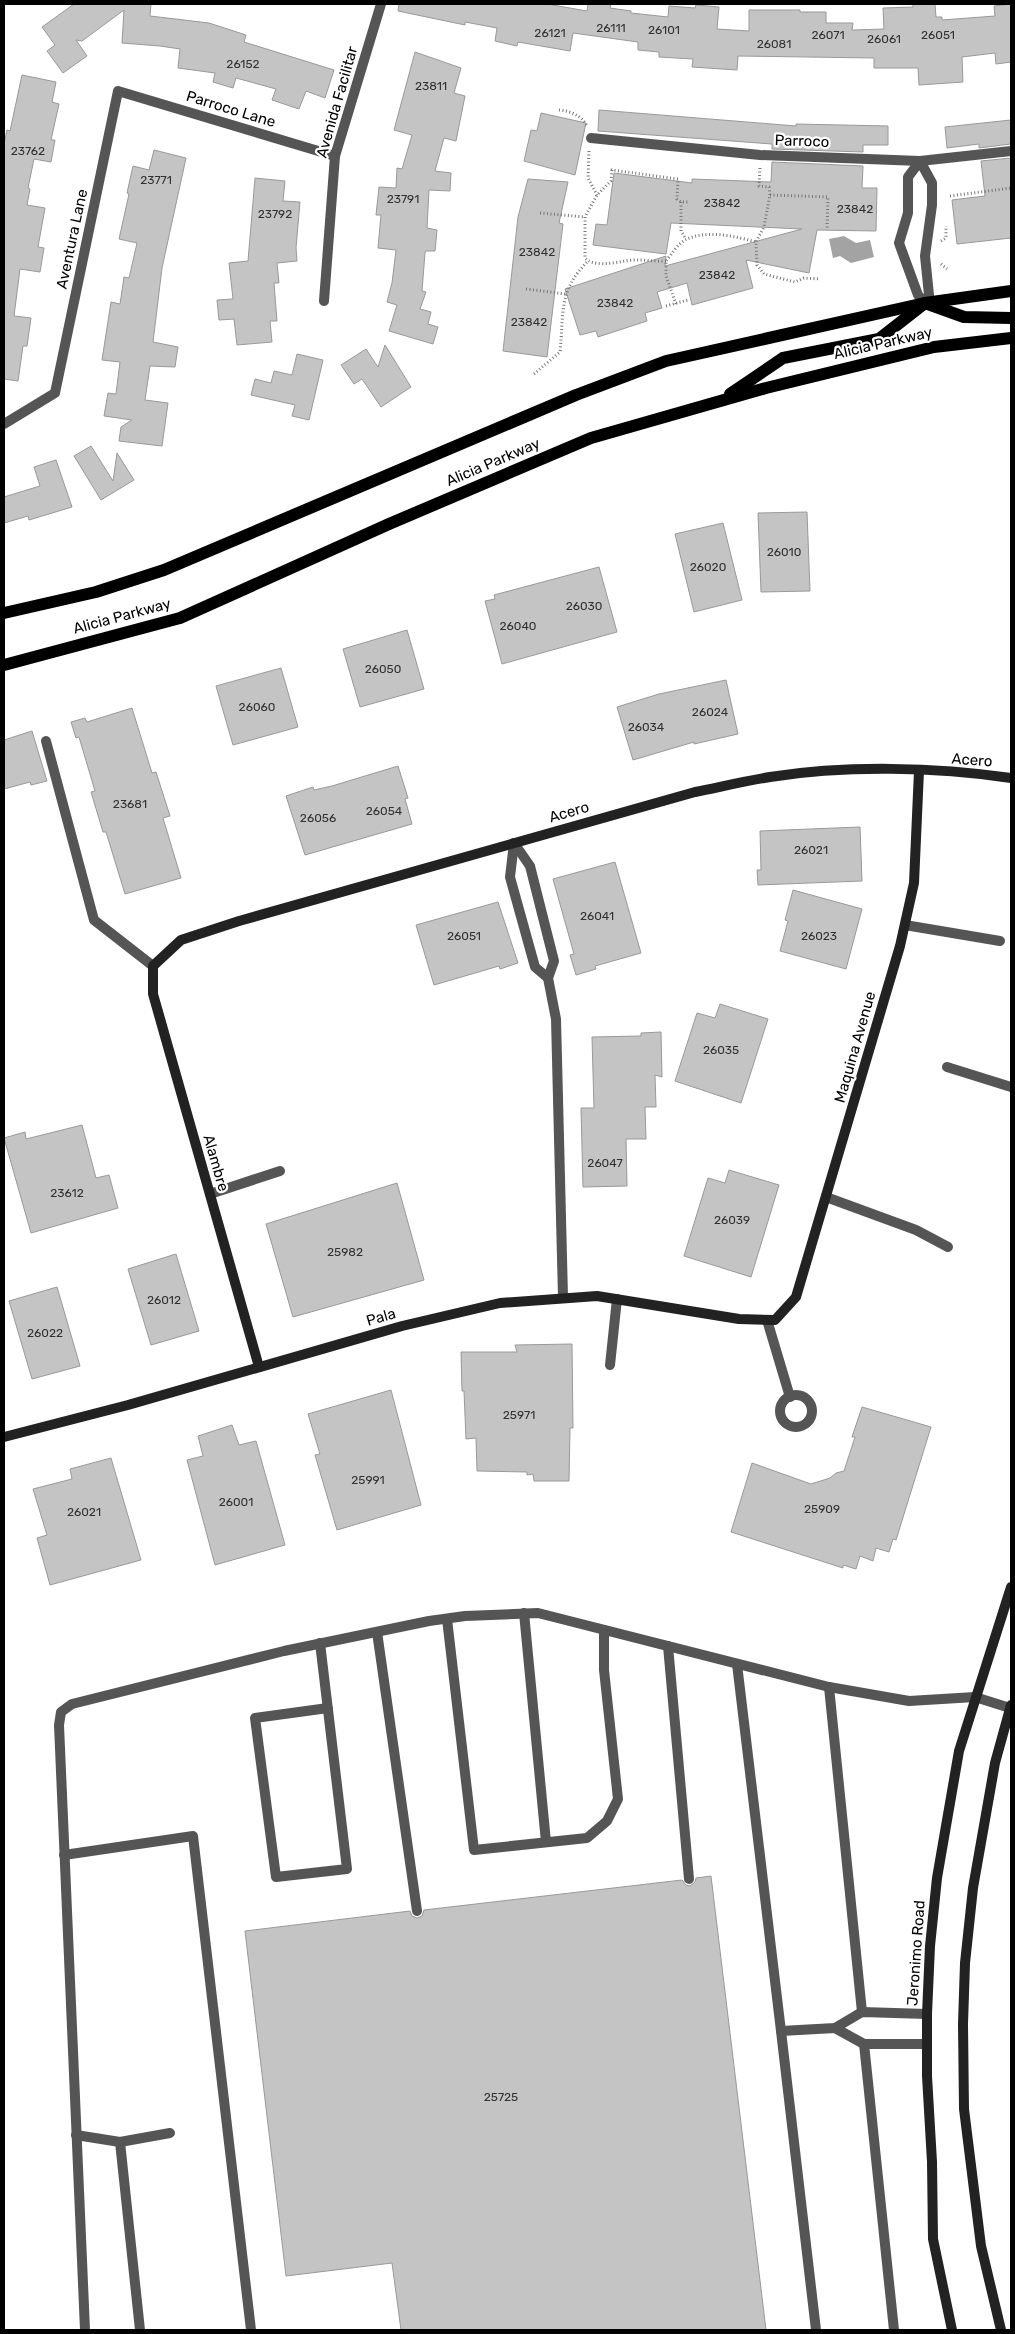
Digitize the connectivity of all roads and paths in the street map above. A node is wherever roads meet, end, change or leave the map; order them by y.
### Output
1 (381, 4) edge
2 (118, 91) joint
3 (591, 138) dead end
4 (1011, 151) edge
5 (760, 155) junction
6 (335, 156) junction
7 (920, 161) junction
8 (1011, 188) edge
9 (770, 195) junction
10 (950, 196) dead end
11 (680, 202) junction
12 (689, 202) dead end
13 (540, 212) dead end
14 (585, 217) junction
15 (827, 230) dead end
16 (686, 239) junction
17 (756, 242) junction
18 (588, 260) junction
19 (666, 261) junction
20 (820, 279) dead end
21 (526, 289) dead end
22 (1011, 291) edge
23 (566, 294) junction
24 (688, 300) dead end
25 (324, 301) dead end
26 (925, 303) junction
27 (676, 304) junction
28 (666, 306) dead end
29 (1011, 318) edge
30 (1011, 338) edge
31 (534, 374) dead end
32 (720, 402) junction
33 (4, 424) edge
34 (4, 613) edge
35 (4, 665) edge
36 (46, 741) dead end
37 (919, 771) junction
38 (1011, 778) edge
39 (514, 844) junction
40 (905, 925) junction
41 (1000, 941) dead end
42 (153, 966) junction
43 (548, 978) junction
44 (946, 1067) dead end
45 (1011, 1087) edge
46 (280, 1172) dead end
47 (210, 1194) junction
48 (826, 1197) junction
49 (948, 1247) dead end
50 (563, 1297) junction
51 (617, 1299) junction
52 (771, 1320) junction
53 (610, 1365) dead end
54 (259, 1367) junction
55 (790, 1397) dead end
56 (4, 1437) edge
57 (1011, 1587) edge
58 (524, 1613) junction
59 (447, 1619) junction
60 (604, 1630) junction
61 (377, 1632) junction
62 (320, 1643) junction
63 (668, 1646) junction
64 (737, 1664) junction
65 (830, 1687) junction
66 (975, 1697) junction
67 (1011, 1707) edge
68 (328, 1708) junction
69 (546, 1842) junction
70 (64, 1855) junction
71 (689, 1879) dead end
72 (417, 1911) dead end
73 (862, 2012) junction
74 (927, 2014) junction
75 (835, 2028) junction
76 (780, 2031) junction
77 (864, 2044) junction
78 (927, 2044) junction
79 (170, 2133) dead end
80 (76, 2135) junction
81 (120, 2142) junction
82 (85, 2330) edge
83 (140, 2330) edge
84 (251, 2330) edge
85 (816, 2330) edge
86 (894, 2330) edge
87 (952, 2330) edge
88 (1001, 2330) edge

1 - 6 street, Avenida Facilitar
2 - 6 street, Parroco Lane
2 - 33 street, Aventura Lane
3 - 5 street, Parroco
4 - 7 street, Parroco
5 - 7 street, Parroco
5 - 9 path
6 - 25 street, Avenida Facilitar
7 - 26 street
7 - 26 street
8 - 10 path
9 - 15 path
9 - 17 path
11 - 12 path
11 - 14 path
11 - 16 path
13 - 14 path
14 - 18 path
16 - 17 path
16 - 19 path
17 - 20 path
18 - 19 path
18 - 23 path
19 - 27 path
21 - 23 path
22 - 26 main road, Alicia Parkway
23 - 31 path
24 - 27 path
26 - 29 main road
26 - 32 main road
26 - 34 main road, Alicia Parkway
27 - 28 path
30 - 32 main road, Alicia Parkway
32 - 35 main road, Alicia Parkway
36 - 42 street
37 - 38 street, Acero
37 - 39 street, Acero
37 - 40 street, Maquina Avenue
39 - 42 street, Acero
39 - 43 street
39 - 43 street
40 - 41 street
40 - 48 street, Maquina Avenue
42 - 47 street, Alambre
43 - 50 street
44 - 45 street
46 - 47 street
47 - 54 street, Alambre
48 - 49 street
48 - 52 street, Maquina Avenue
50 - 51 street, Pala
50 - 54 street, Pala
51 - 52 street, Pala
51 - 53 street
52 - 55 street
54 - 56 street, Pala
57 - 66 street, Jeronimo Road
58 - 59 street
58 - 60 street
58 - 69 street
59 - 61 street
59 - 69 street
60 - 63 street
60 - 69 street
61 - 62 street
61 - 72 street
62 - 68 street
62 - 70 street
63 - 64 street
63 - 71 street
64 - 65 street
64 - 76 street
65 - 66 street
65 - 73 street
66 - 67 street
66 - 74 street, Jeronimo Road
67 - 88 street
68 - 68 street
70 - 80 street
70 - 84 street
73 - 74 street
73 - 75 street
74 - 78 street, Jeronimo Road
75 - 76 street
75 - 77 street
76 - 85 street
77 - 78 street
77 - 86 street
78 - 87 street, Jeronimo Road
79 - 81 street
80 - 81 street
80 - 82 street
81 - 83 street

